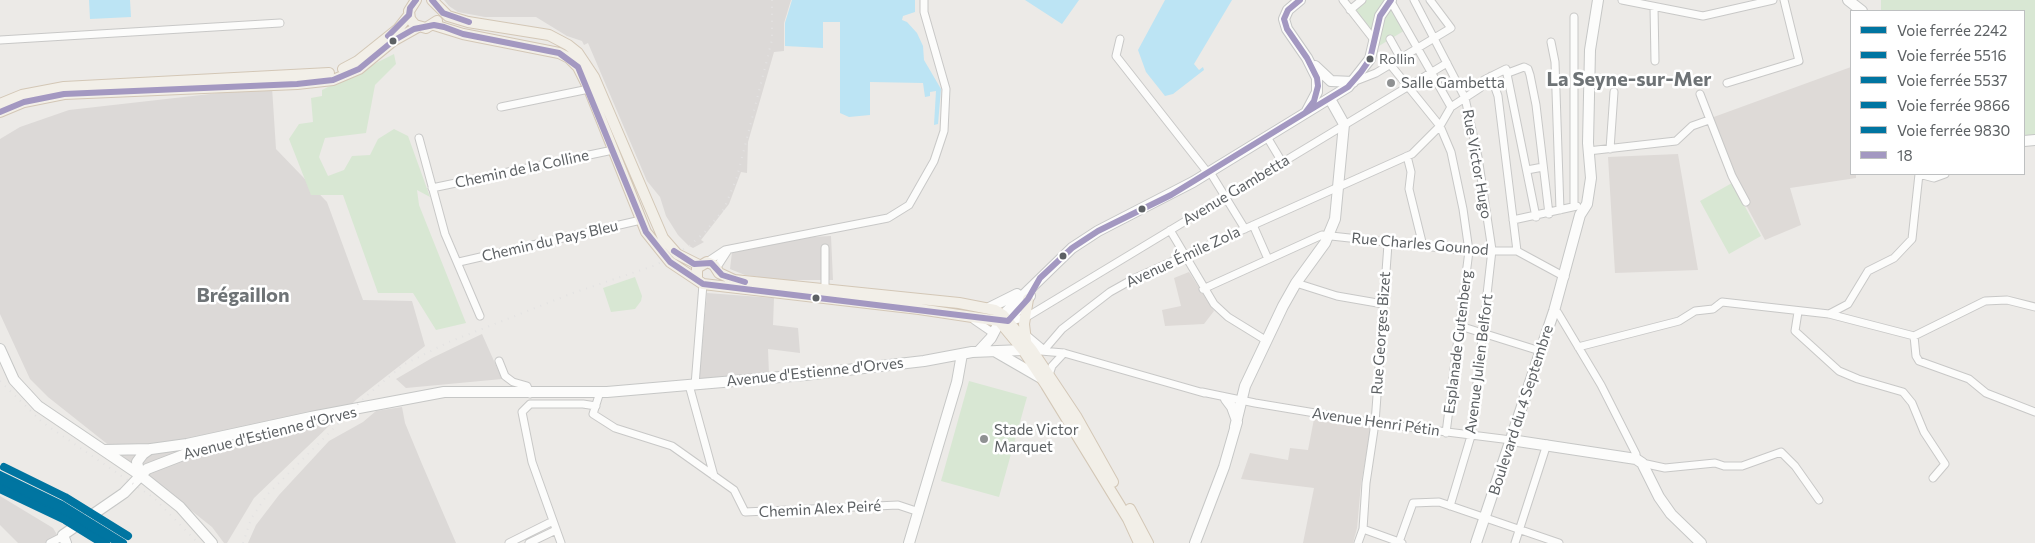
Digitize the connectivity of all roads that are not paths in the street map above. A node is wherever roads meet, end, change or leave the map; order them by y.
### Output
1 (416, 0) edge
2 (924, 0) edge
3 (1300, 0) edge
4 (1343, 0) edge
5 (1362, 0) edge
6 (1391, 0) edge
7 (1414, 0) edge
8 (1430, 0) edge
9 (1598, 0) edge
10 (1622, 0) edge
11 (1773, 0) edge
12 (1784, 0) edge
13 (1848, 0) edge
14 (436, 4) edge
15 (1654, 7) junction
16 (1350, 10) junction
17 (1861, 10) edge
18 (409, 15) junction
19 (1574, 17) dead end
20 (280, 23) dead end
21 (434, 25) junction
22 (418, 27) junction
23 (1435, 38) junction
24 (1120, 39) dead end
25 (1390, 39) dead end
26 (0, 40) edge
27 (1375, 42) junction
28 (1551, 42) dead end
29 (1417, 47) junction
30 (1400, 57) junction
31 (1307, 58) junction
32 (1655, 61) dead end
33 (1389, 63) junction
34 (1447, 63) junction
35 (1507, 71) junction
36 (1432, 72) junction
37 (1492, 76) junction
38 (1353, 82) junction
39 (1728, 83) dead end
40 (1407, 87) junction
41 (589, 89) junction
42 (1614, 92) dead end
43 (1700, 94) dead end
44 (1465, 98) junction
45 (1330, 99) junction
46 (1314, 101) junction
47 (0, 104) edge
48 (501, 107) dead end
49 (1451, 107) junction
50 (0, 112) edge
51 (1305, 113) junction
52 (1709, 120) junction
53 (1344, 124) junction
54 (1440, 126) junction
55 (1267, 137) junction
56 (419, 138) dead end
57 (1610, 148) junction
58 (612, 150) junction
59 (1588, 151) junction
60 (1407, 156) junction
61 (1282, 162) junction
62 (1543, 167) junction
63 (1527, 170) junction
64 (1209, 172) junction
65 (1919, 175) edge
66 (1923, 175) edge
67 (1942, 175) edge
68 (1559, 185) junction
69 (1338, 186) junction
70 (1546, 186) junction
71 (432, 188) junction
72 (1225, 197) junction
73 (1746, 202) dead end
74 (1579, 207) junction
75 (1560, 210) junction
76 (1549, 214) junction
77 (1536, 217) junction
78 (641, 220) junction
79 (1513, 220) junction
80 (1253, 225) junction
81 (1245, 229) junction
82 (1170, 230) junction
83 (1330, 235) junction
84 (1388, 244) junction
85 (1423, 246) junction
86 (825, 248) dead end
87 (729, 250) junction
88 (1492, 250) junction
89 (1468, 251) junction
90 (1517, 251) junction
91 (1184, 254) junction
92 (1268, 259) junction
93 (459, 262) junction
94 (711, 267) junction
95 (1565, 277) junction
96 (1040, 278) junction
97 (1296, 282) junction
98 (704, 283) junction
99 (825, 289) junction
100 (1203, 289) junction
101 (1028, 299) junction
102 (1383, 304) junction
103 (2035, 307) edge
104 (989, 308) junction
105 (1554, 312) junction
106 (1798, 312) junction
107 (962, 314) junction
108 (1829, 314) junction
109 (480, 316) dead end
110 (1025, 318) junction
111 (1003, 319) junction
112 (1460, 326) junction
113 (993, 333) junction
114 (1483, 333) junction
115 (1914, 336) junction
116 (1267, 341) junction
117 (1027, 344) junction
118 (1578, 347) junction
119 (0, 349) edge
120 (1044, 350) junction
121 (995, 351) junction
122 (971, 352) junction
123 (1540, 352) junction
124 (1064, 353) junction
125 (499, 361) dead end
126 (1253, 372) junction
127 (1045, 377) junction
128 (692, 385) junction
129 (1245, 386) junction
130 (602, 393) junction
131 (530, 395) junction
132 (1227, 398) junction
133 (1241, 401) junction
134 (576, 404) junction
135 (596, 406) junction
136 (2035, 412) edge
137 (592, 414) junction
138 (1236, 423) junction
139 (1375, 423) junction
140 (1446, 433) junction
141 (1471, 436) junction
142 (1511, 440) junction
143 (1547, 444) junction
144 (195, 446) junction
145 (151, 449) junction
146 (105, 450) junction
147 (709, 455) junction
148 (1639, 461) junction
149 (698, 464) junction
150 (140, 474) junction
151 (715, 476) junction
152 (1933, 478) dead end
153 (1819, 500) dead end
154 (1450, 506) junction
155 (919, 512) junction
156 (1484, 519) junction
157 (553, 521) junction
158 (1363, 529) junction
159 (556, 530) junction
160 (1520, 530) junction
161 (64, 540) edge
162 (1400, 542) edge
163 (50, 543) edge
164 (212, 543) edge
165 (509, 543) edge
166 (529, 543) edge
167 (561, 543) edge
168 (909, 543) edge
169 (1140, 543) edge
170 (1148, 543) edge
171 (1195, 543) edge
172 (1358, 543) edge
173 (1476, 543) edge
174 (1515, 543) edge
175 (1559, 543) edge
176 (1701, 543) edge

1 - 18 main road
2 - 87 street
3 - 31 street
4 - 16 street
5 - 16 street
6 - 27 street
6 - 29 street
7 - 23 street, Rue Victor Hugo
8 - 23 street
9 - 59 street, Boulevard du 4 Septembre
10 - 15 street
11 - 15 street
12 - 39 street
13 - 17 street
14 - 21 main road
14 - 94 main road
15 - 32 street
16 - 27 street
18 - 22 main road
18 - 47 main road
19 - 74 street
20 - 26 street
21 - 22 main road
21 - 41 main road
22 - 50 main road
23 - 29 street
23 - 34 street, Rue Victor Hugo
24 - 64 street
25 - 30 street
27 - 38 street
28 - 68 street
29 - 30 street
29 - 36 street
30 - 33 street
31 - 38 street
31 - 46 street
33 - 38 street
33 - 40 street, Esplanade Gutenberg
34 - 36 street, Avenue Gambetta
34 - 44 street, Rue Victor Hugo
35 - 37 street
35 - 62 street
35 - 63 street
36 - 40 street, Avenue Gambetta
36 - 49 street
37 - 44 street
37 - 79 street
38 - 45 street
40 - 53 street, Avenue Gambetta
40 - 54 street, Esplanade Gutenberg
41 - 48 street
41 - 58 main road
42 - 57 street
43 - 52 street
44 - 49 street
44 - 88 street, Rue Victor Hugo
45 - 46 street
45 - 51 street
45 - 53 street
46 - 51 street
49 - 54 street, Avenue Émile Zola
51 - 55 street
52 - 57 street
52 - 73 street
53 - 61 street, Avenue Gambetta
53 - 69 street
54 - 60 street, Avenue Émile Zola
54 - 89 street, Esplanade Gutenberg
55 - 61 street
55 - 64 street
56 - 71 street
57 - 59 street
58 - 71 street, Chemin de la Colline
58 - 78 main road
59 - 74 street, Boulevard du 4 Septembre
60 - 69 street, Avenue Émile Zola
60 - 85 street
61 - 72 street, Avenue Gambetta
62 - 63 street
62 - 70 street
63 - 77 street
64 - 72 street
64 - 96 street
65 - 108 street
66 - 67 street
68 - 70 street
68 - 75 street
69 - 80 street, Avenue Émile Zola
69 - 83 street
70 - 76 street
71 - 93 street
72 - 81 street
72 - 82 street, Avenue Gambetta
74 - 75 street
74 - 95 street, Boulevard du 4 Septembre
75 - 76 street
76 - 77 street
77 - 79 street
78 - 93 street, Chemin du Pays Bleu
78 - 98 main road
79 - 90 street
80 - 81 street, Avenue Émile Zola
80 - 92 street
81 - 91 street, Avenue Émile Zola
82 - 91 street
82 - 110 street, Avenue Gambetta
83 - 84 street, Rue Charles Gounod
83 - 92 street
83 - 97 street
84 - 85 street, Rue Charles Gounod
84 - 102 street, Rue Georges Bizet
85 - 89 street, Rue Charles Gounod
86 - 99 street
87 - 94 street
87 - 94 street
88 - 89 street, Rue Charles Gounod
88 - 90 street, Rue Charles Gounod
88 - 114 street, Avenue Julien Belfort
89 - 112 street, Esplanade Gutenberg
90 - 95 street, Rue Charles Gounod
91 - 100 street
91 - 120 street, Avenue Émile Zola
92 - 100 street
93 - 109 street
94 - 98 main road
94 - 98 main road
94 - 99 main road
95 - 105 street, Boulevard du 4 Septembre
96 - 101 street
96 - 104 street
96 - 111 street
97 - 102 street
97 - 116 street
98 - 107 main road
98 - 128 street
99 - 104 main road
100 - 116 street
101 - 110 main road
101 - 111 street
102 - 139 street, Rue Georges Bizet
103 - 115 street
104 - 111 main road
105 - 118 street
105 - 123 street, Boulevard du 4 Septembre
106 - 108 street
106 - 118 street
106 - 152 street
107 - 111 main road
107 - 113 street
108 - 115 street
110 - 111 street
110 - 117 main road
111 - 113 street
111 - 117 main road
112 - 114 street
112 - 140 street, Esplanade Gutenberg
113 - 122 street
114 - 123 street
114 - 141 street, Avenue Julien Belfort
115 - 136 street
116 - 126 street
117 - 120 street
117 - 120 street, Avenue Henri Pétin
117 - 121 street, Avenue d'Estienne d'Orves
117 - 127 main road
118 - 148 street
119 - 146 street
120 - 124 street, Avenue Henri Pétin
121 - 122 street, Avenue d'Estienne d'Orves
121 - 127 street
122 - 128 street, Avenue d'Estienne d'Orves
122 - 155 street
123 - 142 street, Boulevard du 4 Septembre
124 - 127 street
124 - 132 street, Avenue Henri Pétin
125 - 131 street
126 - 129 street
126 - 133 street
127 - 169 main road
127 - 170 main road
128 - 130 street, Avenue d'Estienne d'Orves
128 - 147 street
129 - 132 street
129 - 133 street
130 - 131 street, Avenue d'Estienne d'Orves
130 - 135 street
131 - 144 street, Avenue d'Estienne d'Orves
132 - 133 street, Avenue Henri Pétin
132 - 138 street
133 - 138 street
133 - 139 street, Avenue Henri Pétin
134 - 135 street
134 - 137 street, Chemin Alex Peiré
134 - 157 street
135 - 137 street
137 - 149 street, Chemin Alex Peiré
138 - 171 street
139 - 140 street, Avenue Henri Pétin
139 - 158 street, Rue Georges Bizet
140 - 141 street, Avenue Henri Pétin
141 - 142 street, Avenue Henri Pétin
141 - 154 street, Avenue Julien Belfort
142 - 143 street
142 - 156 street, Boulevard du 4 Septembre
143 - 148 street
143 - 160 street
144 - 145 street, Avenue d'Estienne d'Orves
144 - 150 street, Avenue d'Estienne d'Orves
145 - 146 street, Avenue d'Estienne d'Orves
145 - 150 street
146 - 150 street
147 - 149 street
147 - 151 street
148 - 153 street
148 - 176 street
149 - 151 street, Chemin Alex Peiré
150 - 161 street
150 - 164 street
151 - 155 street, Chemin Alex Peiré
154 - 156 street
154 - 162 street
155 - 168 street
156 - 160 street
156 - 173 street, Boulevard du 4 Septembre
157 - 159 street
157 - 165 street
158 - 162 street
158 - 172 street, Rue Georges Bizet
159 - 166 street
159 - 167 street
160 - 174 street
160 - 175 street
161 - 163 street

